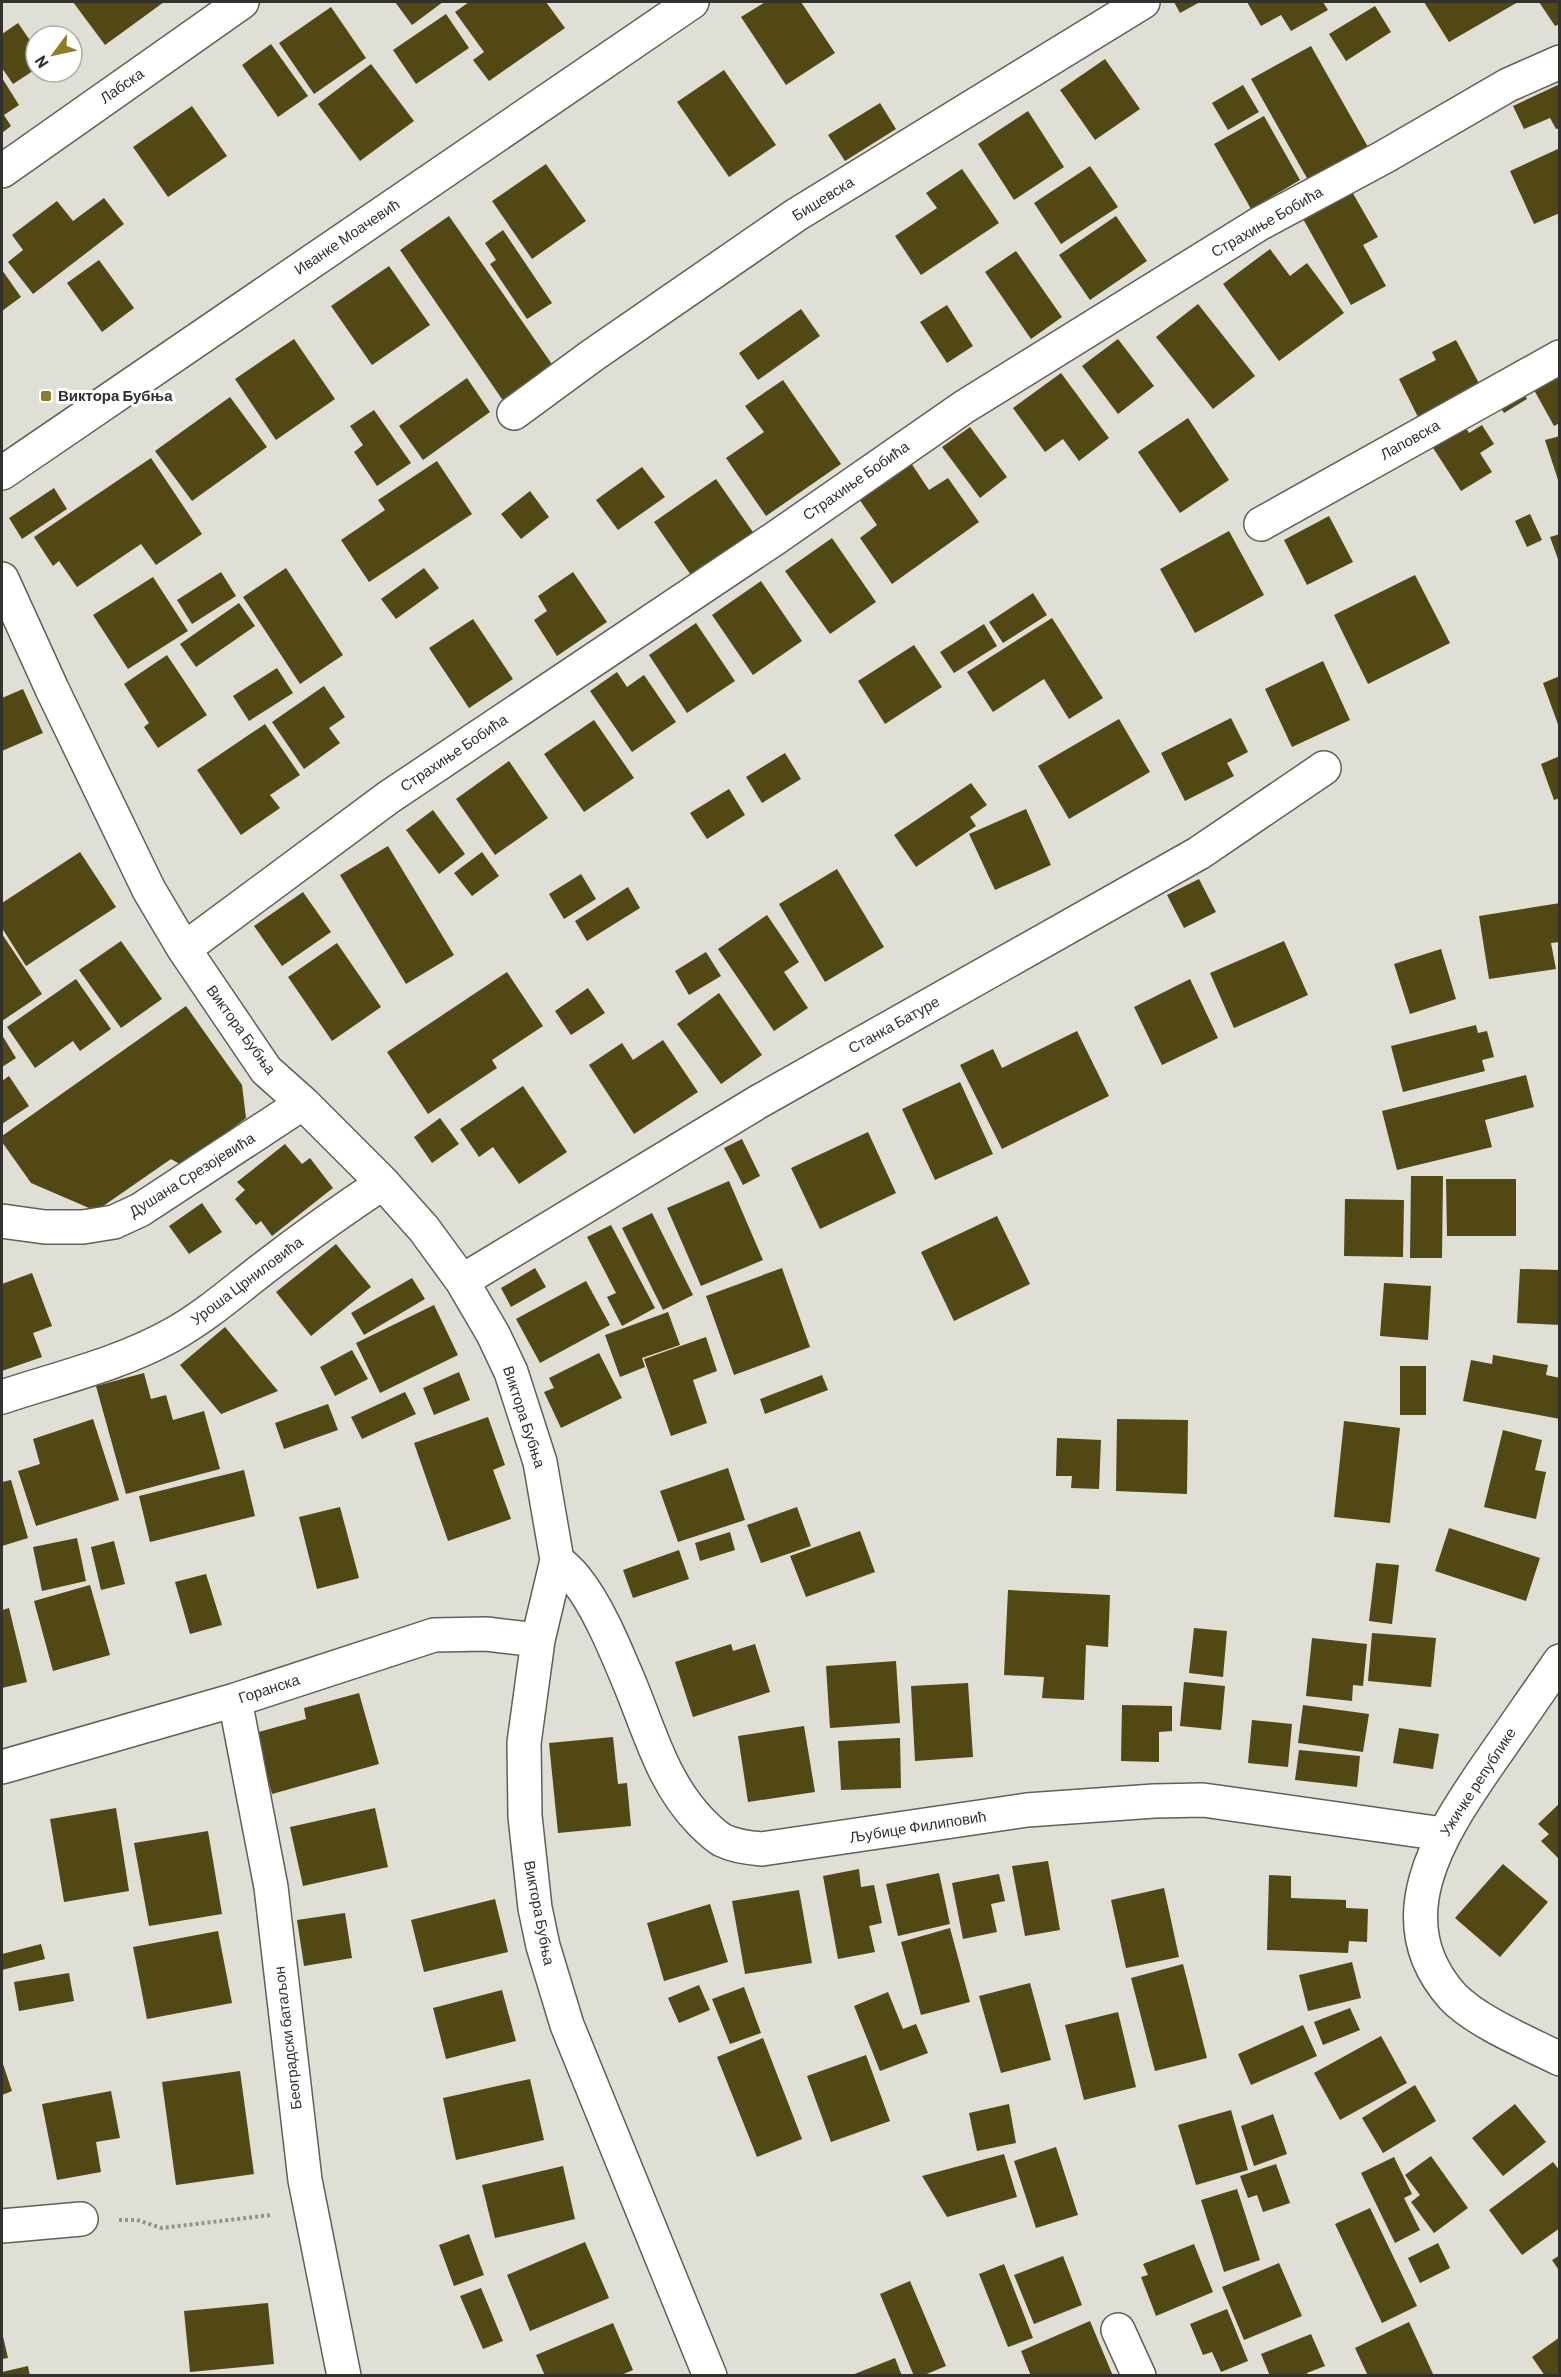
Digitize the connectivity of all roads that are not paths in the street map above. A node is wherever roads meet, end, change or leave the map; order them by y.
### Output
1 (242, 2) edge
2 (692, 2) edge
3 (1143, 2) edge
4 (1560, 62) edge
5 (2, 171) edge
6 (1560, 357) edge
7 (514, 413) dead end
8 (2, 472) edge
9 (1261, 524) dead end
10 (2, 579) edge
11 (1324, 768) dead end
12 (184, 949) junction
13 (303, 1103) junction
14 (383, 1183) junction
15 (2, 1221) edge
16 (462, 1281) junction
17 (2, 1397) edge
18 (557, 1560) junction
19 (538, 1640) junction
20 (1560, 1660) edge
21 (235, 1700) junction
22 (2, 1767) edge
23 (1443, 1833) junction
24 (1560, 2059) edge
25 (81, 2219) road end
26 (2, 2226) edge
27 (1118, 2330) dead end
28 (344, 2376) edge
29 (710, 2376) edge
30 (1139, 2376) edge

1 - 5 street, Лабска
2 - 8 street, Иванке Моачевић
3 - 7 street, Бишевска
4 - 12 street, Страхиње Бобића
6 - 9 street, Лаповска
10 - 12 street, Виктора Бубња
11 - 16 street, Станка Батуре
12 - 13 street, Виктора Бубња
13 - 14 street, Виктора Бубња
13 - 15 street, Душана Срезојевића
14 - 16 street, Виктора Бубња
14 - 17 street, Уроша Црниловића
16 - 18 street, Виктора Бубња
18 - 19 street, Виктора Бубња
18 - 23 street, Љубице Филиповић
19 - 21 street, Горанска
19 - 29 street, Виктора Бубња
20 - 23 street, Ужичке републике
21 - 22 street, Горанска
21 - 28 street, Београдски батаљон
23 - 24 street, Ужичке републике
25 - 26 street
27 - 30 street

